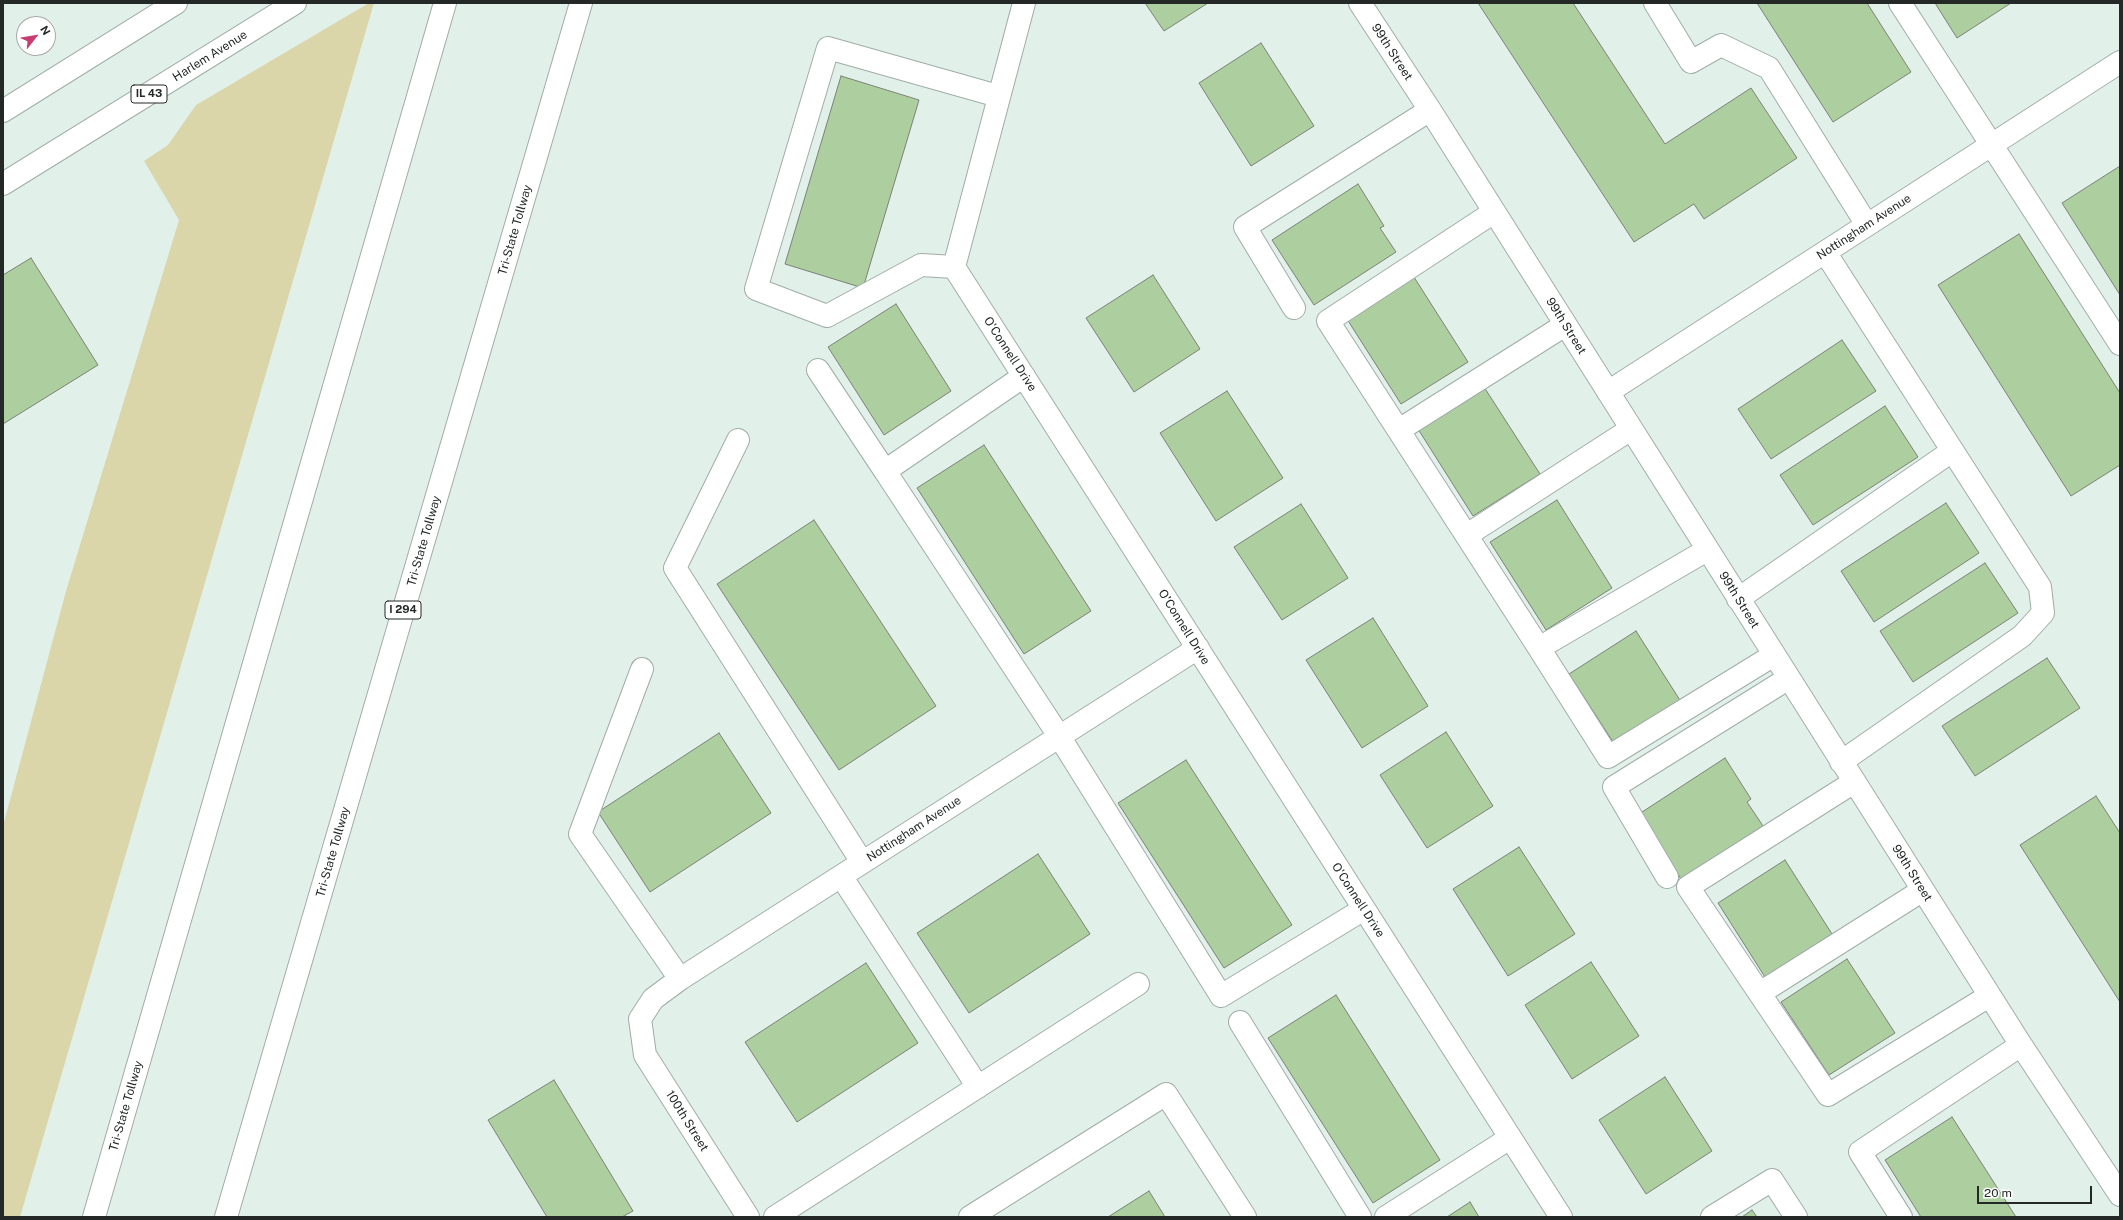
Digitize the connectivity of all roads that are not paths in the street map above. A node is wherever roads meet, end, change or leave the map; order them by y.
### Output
1 (176, 3) edge
2 (295, 3) edge
3 (445, 3) edge
4 (581, 3) edge
5 (1024, 3) edge
6 (1360, 3) edge
7 (1655, 3) edge
8 (1900, 3) edge
9 (2120, 62) edge
10 (998, 96) junction
11 (1430, 110) junction
12 (3, 111) edge
13 (1991, 145) junction
14 (3, 184) edge
15 (1494, 212) junction
16 (1867, 225) junction
17 (1825, 252) junction
18 (954, 267) junction
19 (1294, 308) dead end
20 (1565, 325) junction
21 (2120, 344) edge
22 (818, 370) dead end
23 (1024, 376) junction
24 (1608, 392) junction
25 (1631, 429) junction
26 (1399, 430) junction
27 (738, 440) dead end
28 (1952, 451) junction
29 (885, 471) junction
30 (1467, 535) junction
31 (1708, 550) junction
32 (1738, 599) junction
33 (1198, 648) junction
34 (1539, 648) junction
35 (1774, 655) junction
36 (642, 668) dead end
37 (1789, 678) junction
38 (1059, 736) junction
39 (1841, 762) junction
40 (1854, 782) junction
41 (862, 862) junction
42 (841, 876) junction
43 (1668, 877) dead end
44 (1923, 890) junction
45 (1364, 909) junction
46 (680, 979) junction
47 (1138, 984) dead end
48 (1760, 993) junction
49 (1989, 996) junction
50 (640, 1019) joint
51 (1240, 1022) dead end
52 (2021, 1046) junction
53 (978, 1087) junction
54 (1510, 1138) junction
55 (2120, 1195) edge
56 (94, 1217) edge
57 (226, 1217) edge
58 (748, 1217) edge
59 (775, 1217) edge
60 (970, 1217) edge
61 (1245, 1217) edge
62 (1360, 1217) edge
63 (1386, 1217) edge
64 (1561, 1217) edge
65 (1712, 1217) edge
66 (1796, 1217) edge
67 (1901, 1217) edge

1 - 12 main road
2 - 14 main road, Harlem Avenue / IL 43
3 - 56 main road, Tri-State Tollway
4 - 57 main road, Tri-State Tollway / I 294
5 - 10 main road
6 - 11 main road, 99th Street
7 - 16 main road
8 - 13 main road
9 - 13 main road, Nottingham Avenue
10 - 18 main road
10 - 18 main road
11 - 15 main road, 99th Street
11 - 19 main road
13 - 16 main road, Nottingham Avenue
13 - 21 main road
15 - 20 main road, 99th Street
15 - 26 main road
16 - 17 main road, Nottingham Avenue
17 - 24 main road, Nottingham Avenue
17 - 28 main road
18 - 23 main road, O'Connell Drive
20 - 24 main road, 99th Street
20 - 26 main road
22 - 29 main road
23 - 29 main road
23 - 33 main road, O'Connell Drive
24 - 25 main road, 99th Street
25 - 30 main road
25 - 31 main road, 99th Street
26 - 30 main road
27 - 41 main road
28 - 32 main road
28 - 39 main road
29 - 38 main road
30 - 34 main road
31 - 32 main road, 99th Street
31 - 34 main road
32 - 35 main road, 99th Street
33 - 38 main road, Nottingham Avenue
33 - 45 main road, O'Connell Drive
34 - 35 main road
35 - 37 main road, 99th Street
36 - 46 main road
37 - 39 main road, 99th Street
37 - 43 main road
38 - 41 main road, Nottingham Avenue
38 - 45 main road
39 - 40 main road, 99th Street
40 - 44 main road, 99th Street
40 - 48 main road
41 - 42 main road, Nottingham Avenue
42 - 46 main road, Nottingham Avenue
42 - 53 main road
44 - 48 main road
44 - 49 main road, 99th Street
45 - 54 main road, O'Connell Drive
46 - 50 main road, Nottingham Avenue
47 - 53 main road
48 - 49 main road
49 - 52 main road, 99th Street
50 - 58 main road, 100th Street
51 - 62 main road
52 - 55 main road, 99th Street
52 - 67 main road
53 - 59 main road
54 - 63 main road
54 - 64 main road, O'Connell Drive
60 - 61 main road
65 - 66 main road

